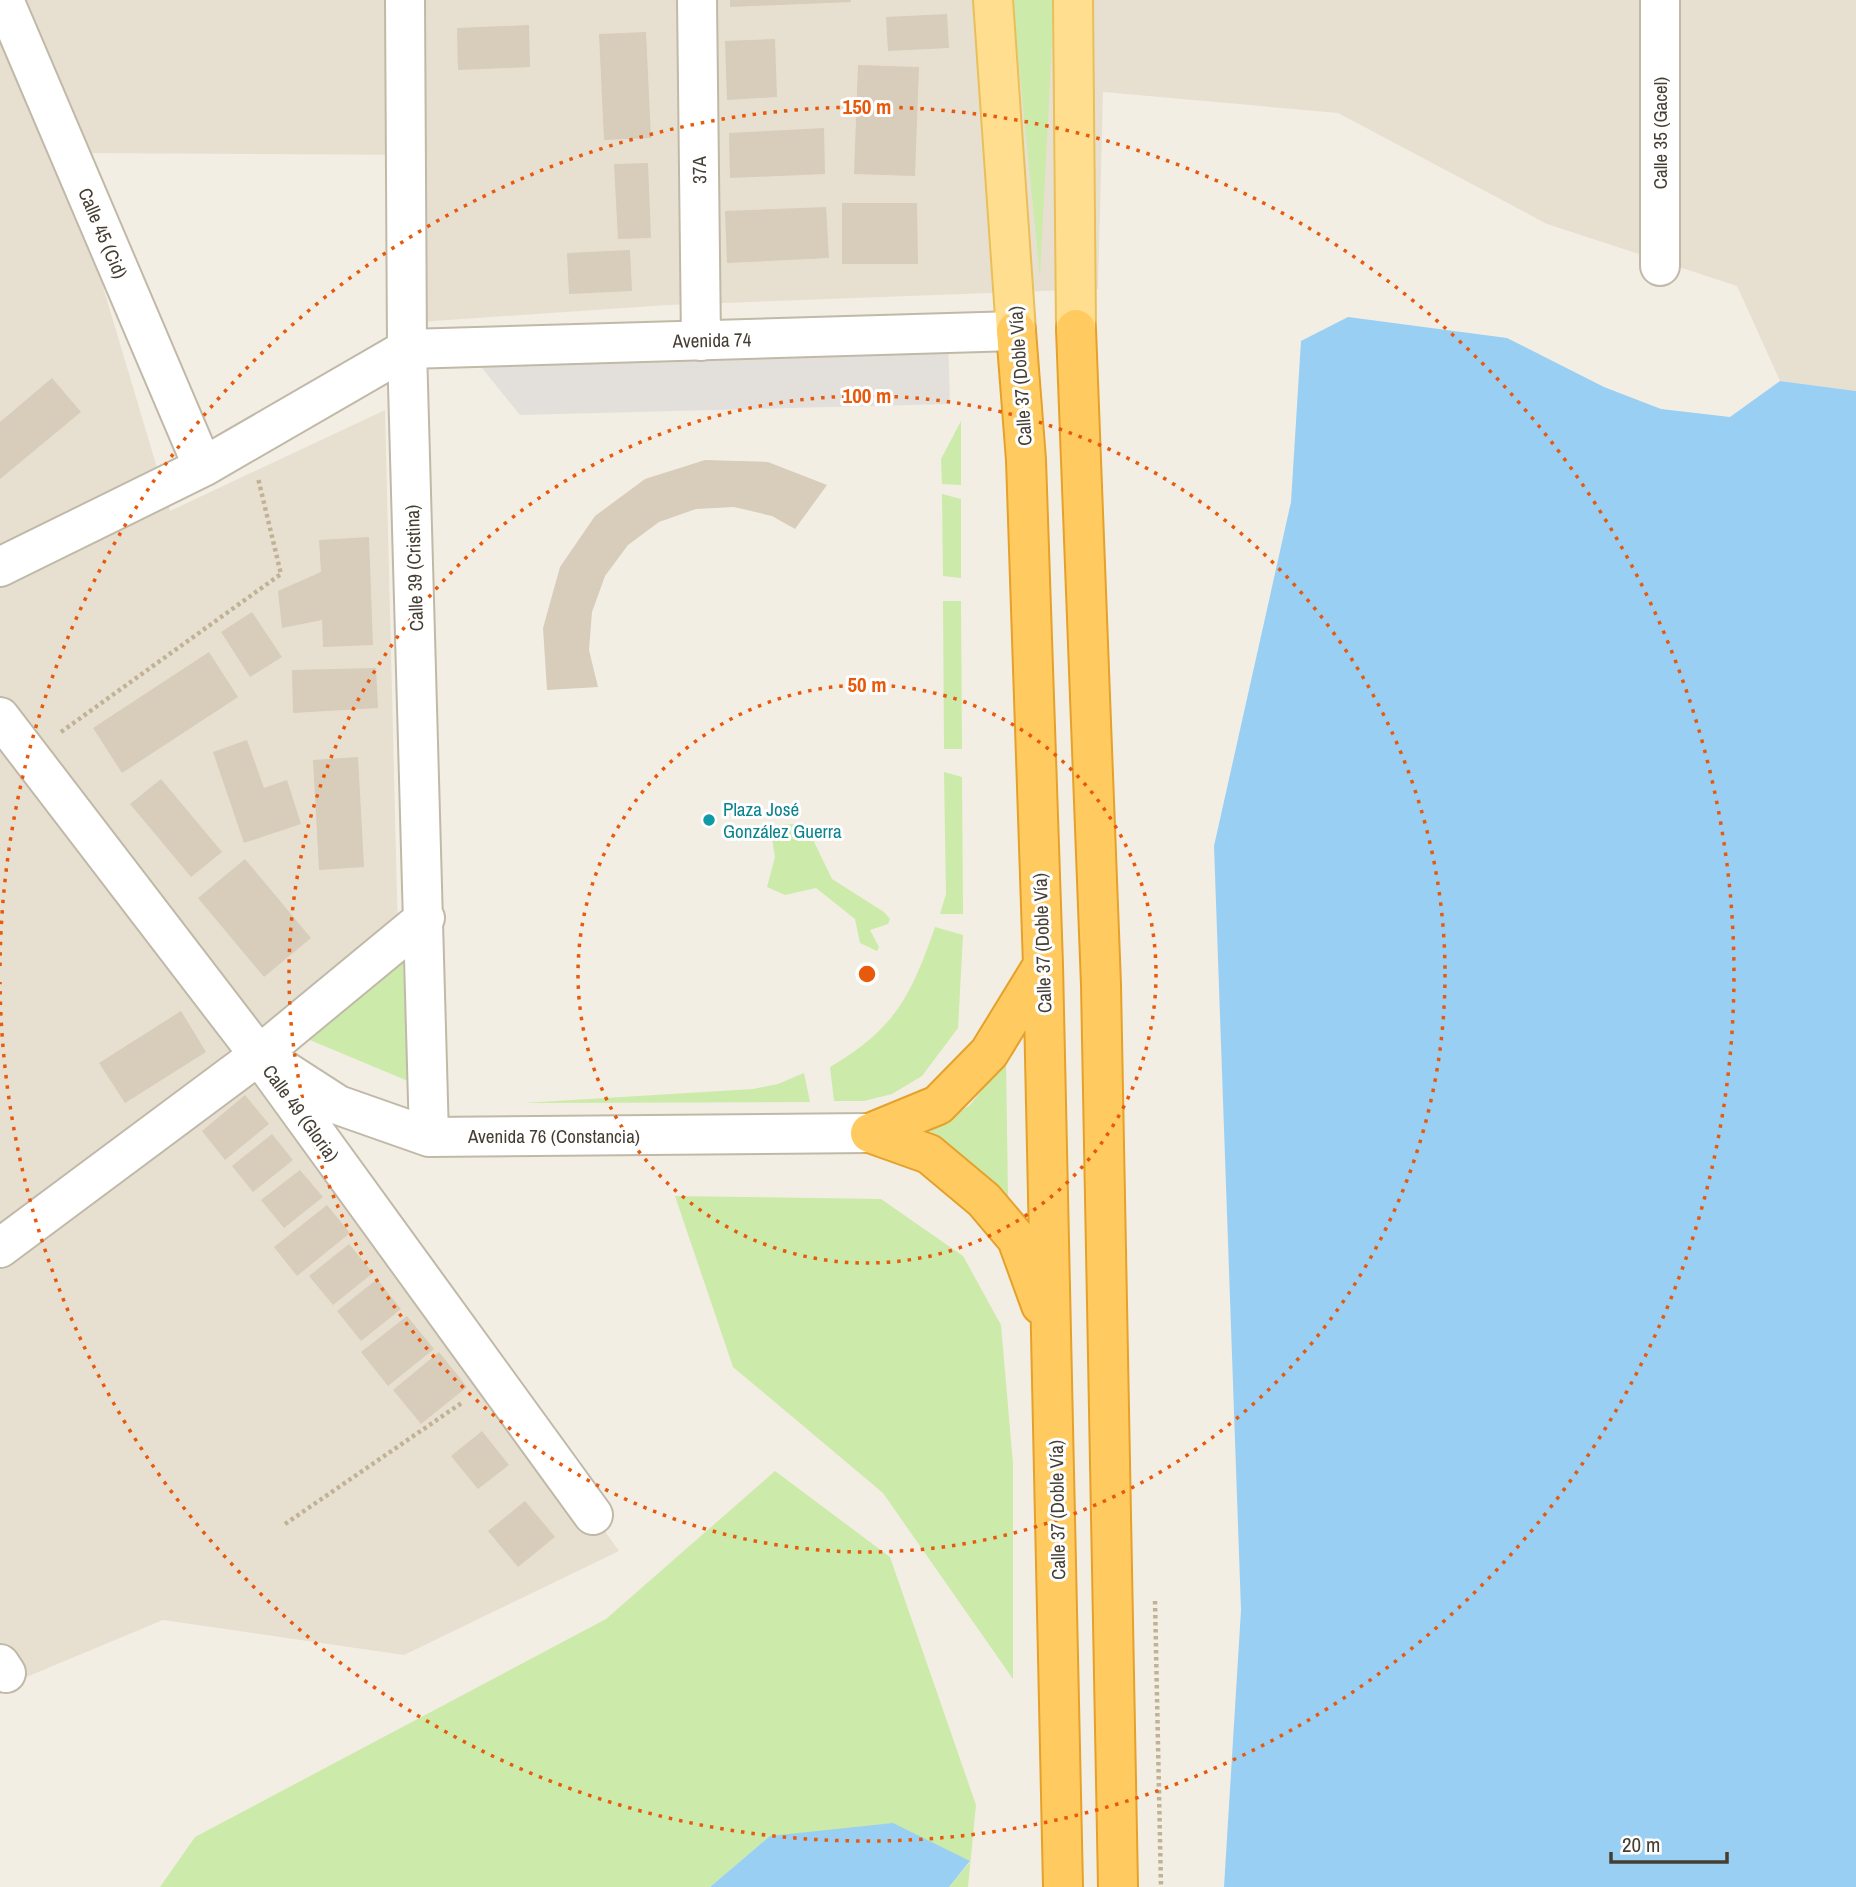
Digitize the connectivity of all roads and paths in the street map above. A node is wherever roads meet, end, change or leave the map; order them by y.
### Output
1 (4, 0) edge
2 (405, 0) edge
3 (697, 0) edge
4 (993, 0) edge
5 (1073, 0) edge
6 (1660, 0) edge
7 (1661, 266) dead end
8 (1076, 330) joint
9 (1016, 331) junction
10 (701, 341) junction
11 (407, 349) junction
12 (249, 440) junction
13 (203, 467) junction
14 (0, 567) edge
15 (0, 718) edge
16 (29, 755) junction
17 (425, 918) junction
18 (1043, 965) junction
19 (259, 1055) junction
20 (870, 1133) junction
21 (429, 1137) junction
22 (0, 1248) edge
23 (1053, 1336) junction
24 (495, 1380) junction
25 (593, 1515) dead end
26 (285, 1524) dead end
27 (1063, 1887) edge
28 (1118, 1887) edge

1 - 13 street, Calle 45 (Cid)
2 - 11 street, Calle 39 (Cristina)
3 - 10 street, 37A
4 - 9 main road, Calle 37 (Doble Vía)
5 - 8 main road
6 - 7 street, Calle 35 (Gacel)
8 - 28 highway
9 - 10 street, Avenida 74
9 - 18 highway, Calle 37 (Doble Vía)
10 - 11 street, Avenida 74
11 - 12 street
11 - 17 street, Calle 39 (Cristina)
12 - 13 street
12 - 16 path
13 - 14 street
15 - 16 street, Calle 49 (Gloria)
16 - 19 street, Calle 49 (Gloria)
17 - 19 street
17 - 21 street, Calle 39 (Cristina)
18 - 20 highway
18 - 23 highway, Calle 37 (Doble Vía)
19 - 21 street, Avenida 76 (Constancia)
19 - 22 street
19 - 24 street, Calle 49 (Gloria)
20 - 21 street, Avenida 76 (Constancia)
20 - 23 highway
23 - 27 highway, Calle 37 (Doble Vía)
24 - 25 street, Calle 49 (Gloria)
24 - 26 path

